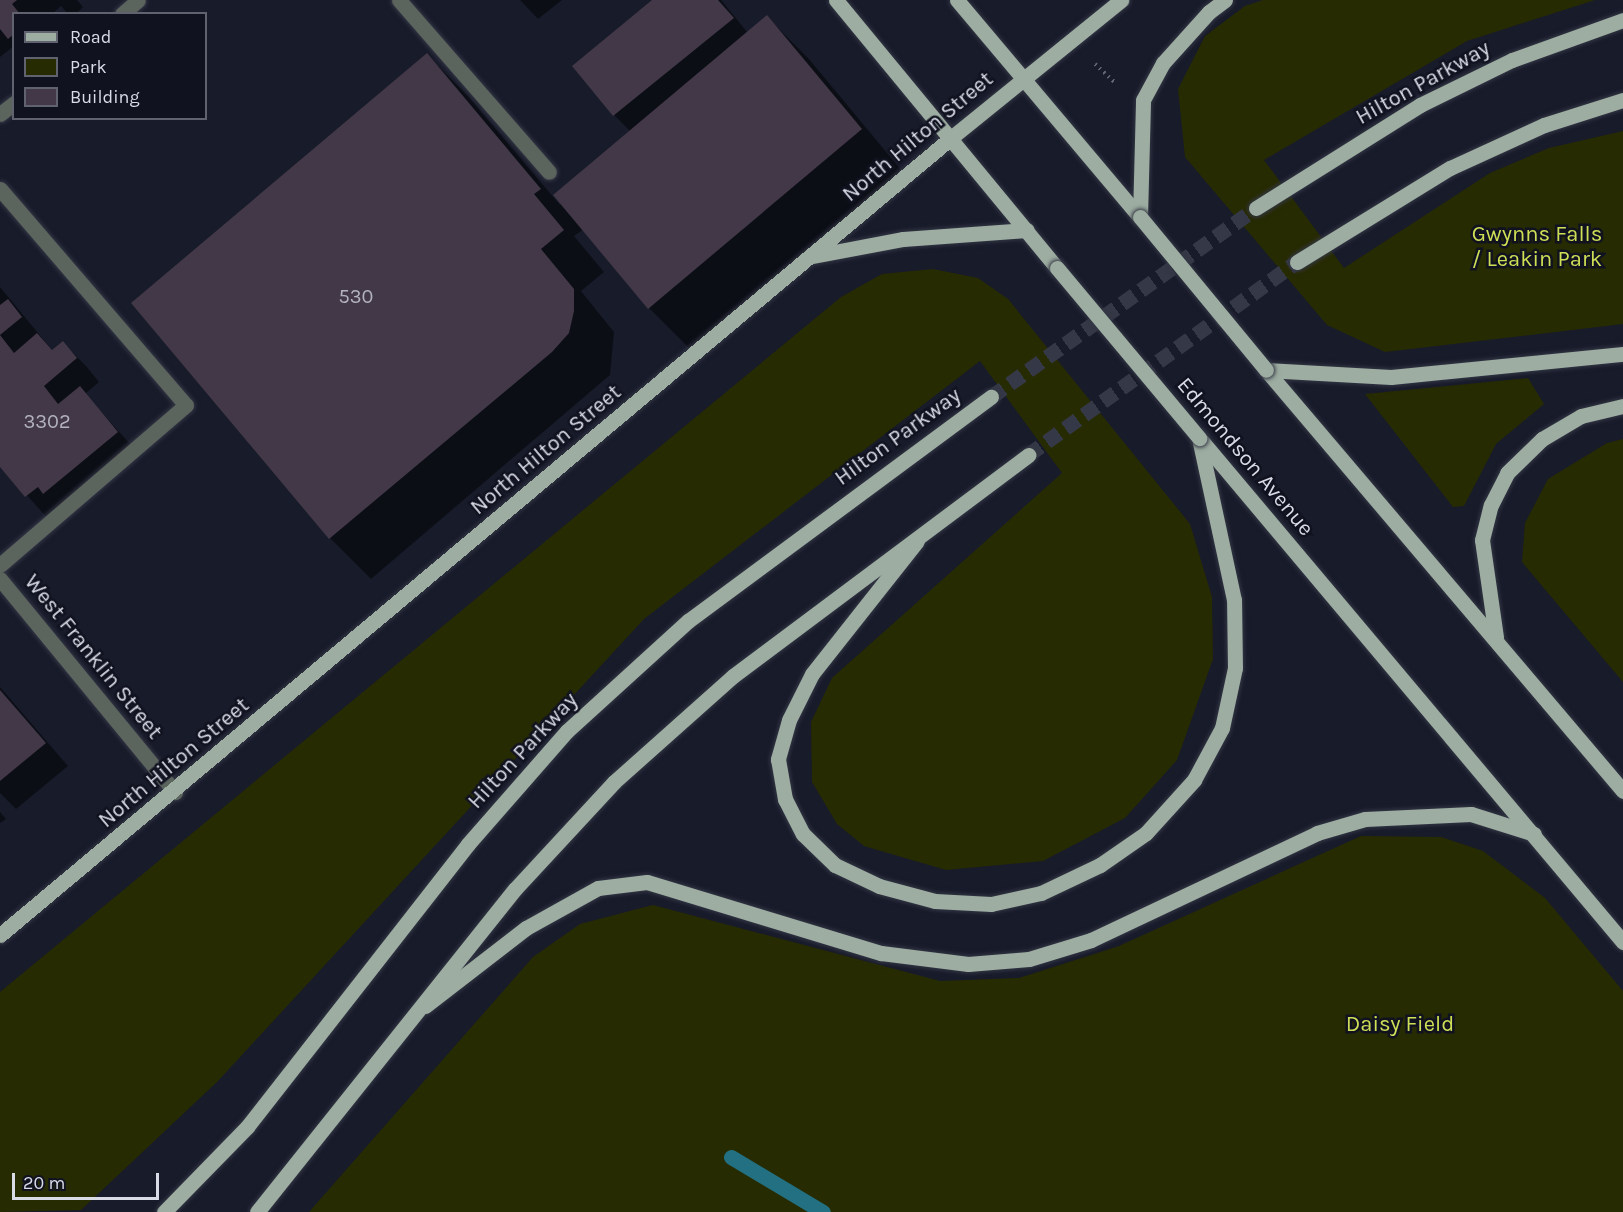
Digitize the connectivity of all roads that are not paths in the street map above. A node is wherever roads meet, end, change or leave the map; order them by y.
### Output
1 (138, 0) edge
2 (399, 0) edge
3 (836, 0) edge
4 (957, 0) edge
5 (1121, 0) edge
6 (1225, 0) edge
7 (124, 12) edge
8 (1623, 20) edge
9 (1022, 80) junction
10 (1623, 100) edge
11 (12, 105) edge
12 (0, 114) edge
13 (952, 137) junction
14 (549, 172) dead end
15 (0, 189) edge
16 (1256, 208) tunnel mouth
17 (1140, 217) junction
18 (1027, 230) junction
19 (811, 256) junction
20 (1297, 262) tunnel mouth
21 (1623, 354) edge
22 (1266, 370) junction
23 (991, 397) tunnel mouth
24 (1623, 406) edge
25 (1199, 438) junction
26 (1028, 455) tunnel mouth
27 (917, 541) junction
28 (0, 565) edge
29 (0, 579) edge
30 (1496, 637) junction
31 (1623, 790) edge
32 (175, 792) junction
33 (1534, 834) junction
34 (0, 935) edge
35 (1623, 942) edge
36 (425, 1006) junction
37 (164, 1212) edge
38 (257, 1212) edge

1 - 7 street
2 - 14 street
3 - 13 main road, Edmondson Avenue
4 - 9 main road
5 - 9 main road, North Hilton Street
6 - 17 main road
8 - 16 main road, Hilton Parkway
9 - 13 main road, North Hilton Street
9 - 17 main road
10 - 20 main road
11 - 12 street
13 - 18 main road, Edmondson Avenue
13 - 19 main road, North Hilton Street
15 - 28 street
17 - 22 main road, bridge
18 - 19 main road
18 - 25 main road, Edmondson Avenue, bridge
19 - 32 main road, North Hilton Street
21 - 22 main road
22 - 30 main road
23 - 37 main road, Hilton Parkway
24 - 30 main road
25 - 27 main road
25 - 33 main road, Edmondson Avenue
26 - 27 main road
27 - 36 main road
29 - 32 street, West Franklin Street
30 - 31 main road
32 - 34 main road, North Hilton Street
33 - 35 main road, Edmondson Avenue
33 - 36 main road
36 - 38 main road

